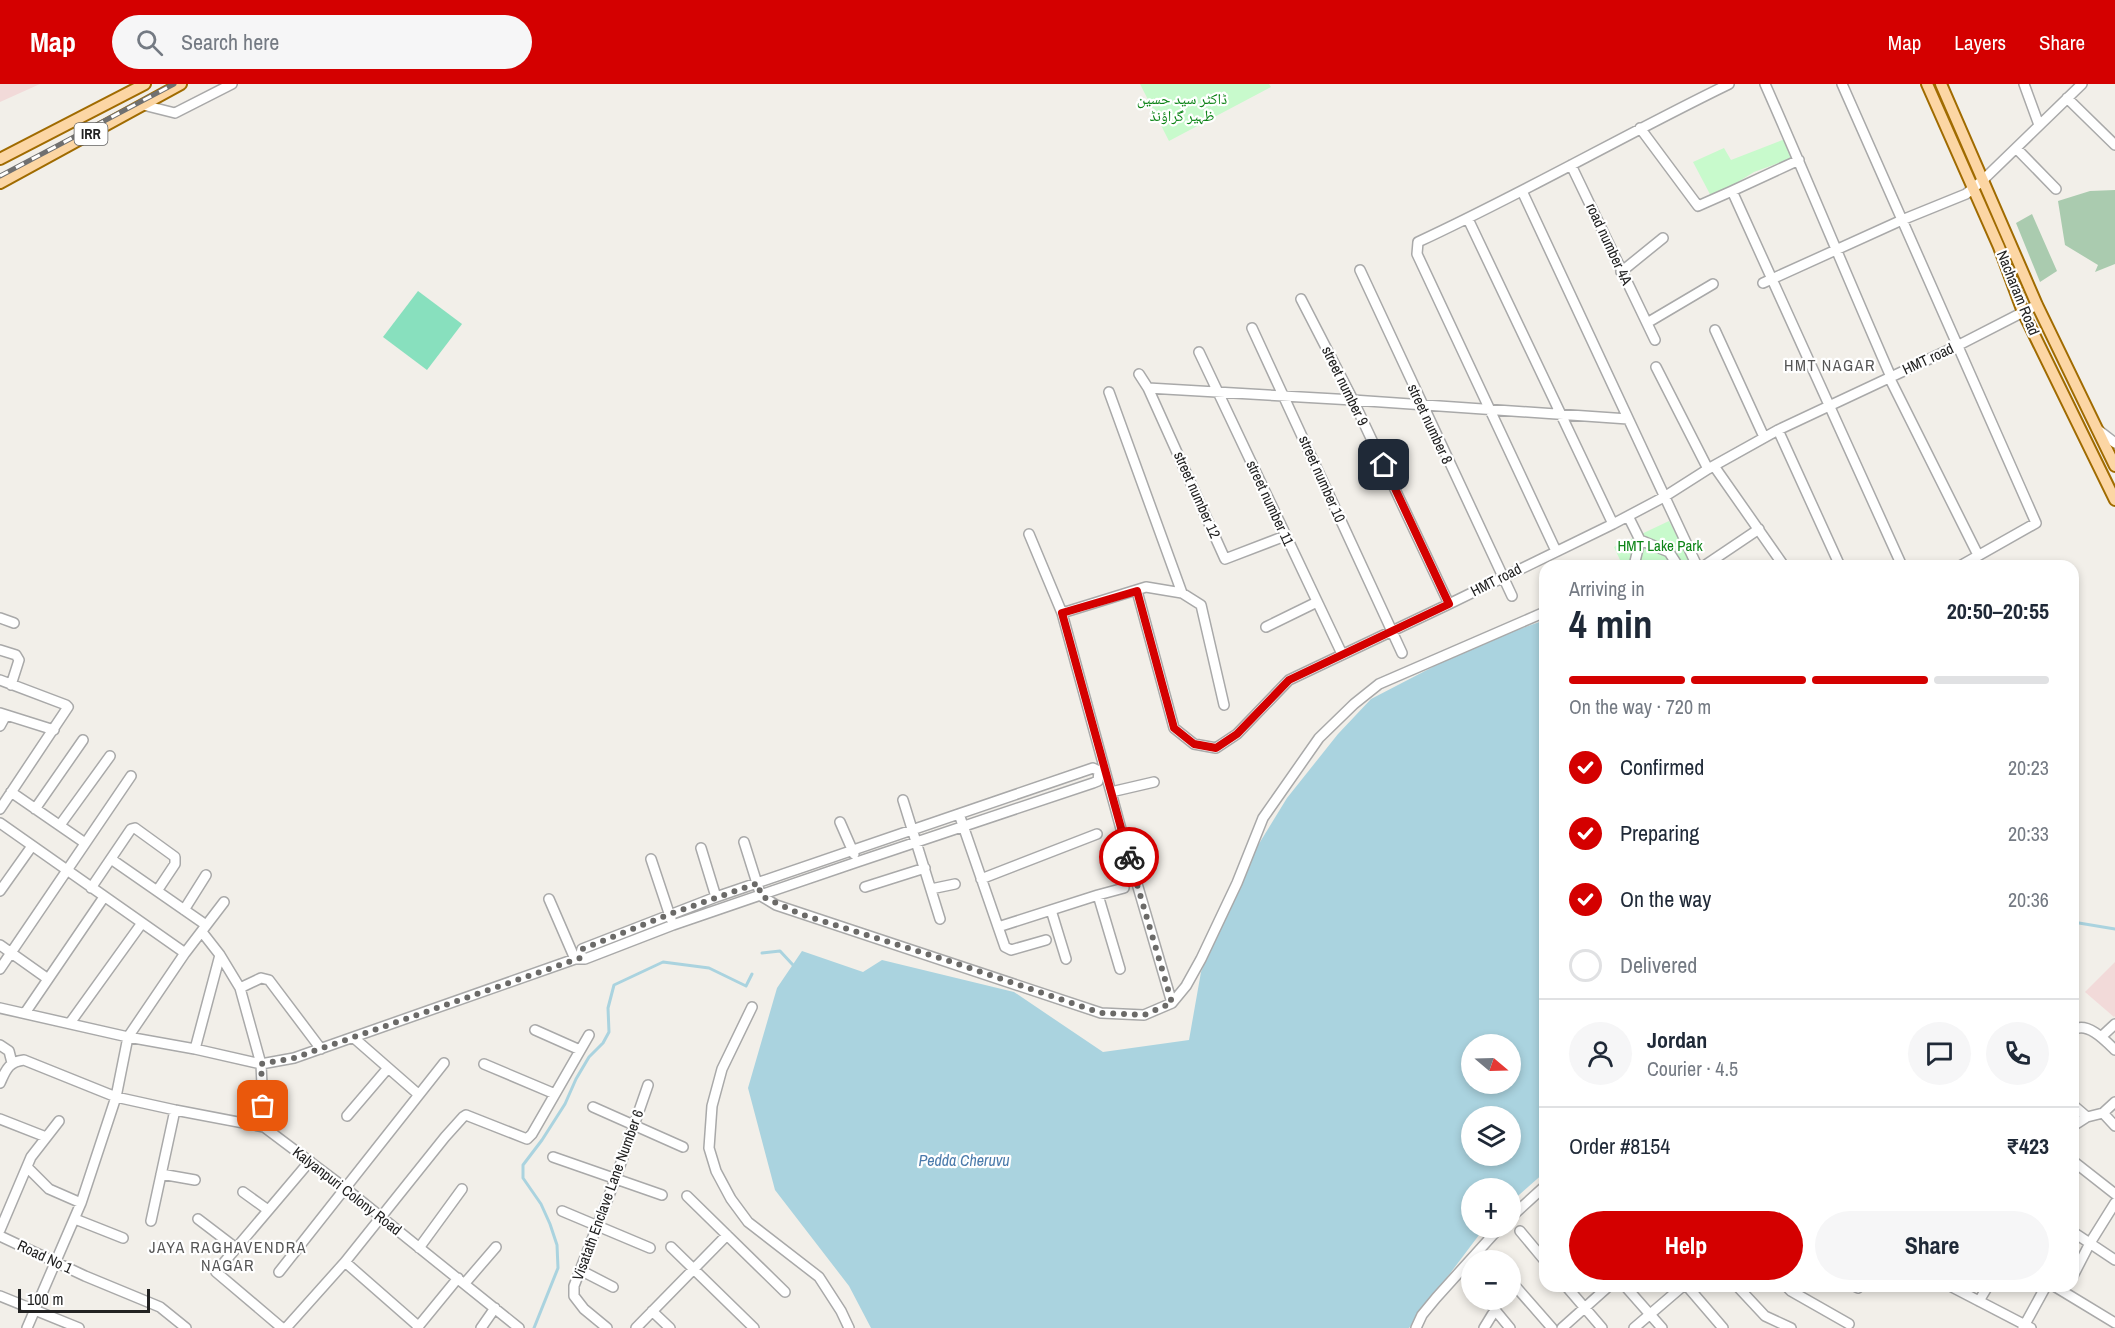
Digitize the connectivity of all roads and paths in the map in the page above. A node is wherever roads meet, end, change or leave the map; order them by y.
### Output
1 (145, 84) edge
2 (181, 84) edge
3 (232, 84) edge
4 (1728, 84) edge
5 (1765, 84) edge
6 (1842, 84) edge
7 (1927, 84) edge
8 (1941, 84) edge
9 (2024, 84) edge
10 (2082, 84) edge
11 (2067, 98) junction
12 (143, 105) junction
13 (2039, 125) junction
14 (1640, 128) junction
15 (2115, 145) edge
16 (2016, 148) junction
17 (0, 159) edge
18 (1799, 160) junction
19 (1571, 165) junction
20 (1983, 180) junction
21 (0, 183) edge
22 (1972, 189) junction
23 (2056, 189) dead end
24 (1522, 190) junction
25 (1732, 191) junction
26 (1468, 219) junction
27 (1902, 220) junction
28 (1663, 238) dead end
29 (1836, 251) junction
30 (1359, 270) dead end
31 (1621, 272) junction
32 (1767, 281) junction
33 (1713, 284) dead end
34 (1301, 299) dead end
35 (2037, 305) junction
36 (2023, 312) junction
37 (1647, 323) junction
38 (1252, 328) dead end
39 (1715, 330) dead end
40 (1655, 340) dead end
41 (1958, 346) junction
42 (1198, 352) dead end
43 (1656, 367) dead end
44 (1139, 374) dead end
45 (1890, 377) junction
46 (1149, 388) junction
47 (1109, 392) dead end
48 (1218, 392) junction
49 (1285, 397) junction
50 (1353, 400) junction
51 (1422, 405) junction
52 (1830, 407) junction
53 (1490, 409) junction
54 (1562, 415) junction
55 (1628, 419) junction
56 (2095, 428) junction
57 (1778, 430) junction
58 (1764, 437) junction
59 (2115, 443) edge
60 (2115, 466) edge
61 (1711, 468) junction
62 (1664, 497) junction
63 (2115, 500) edge
64 (1628, 516) junction
65 (1613, 524) junction
66 (1759, 529) junction
67 (1029, 534) dead end
68 (1285, 536) junction
69 (1640, 540) junction
70 (1556, 551) junction
71 (1978, 555) junction
72 (1635, 560) edge
73 (1674, 560) edge
74 (1693, 560) edge
75 (1713, 560) edge
76 (1780, 560) edge
77 (1837, 560) edge
78 (1899, 560) edge
79 (1970, 560) edge
80 (1503, 577) junction
81 (1137, 591) junction
82 (1182, 593) junction
83 (1512, 596) dead end
84 (1317, 602) junction
85 (1449, 604) junction
86 (1062, 613) junction
87 (1539, 615) edge
88 (0, 618) edge
89 (14, 623) dead end
90 (1266, 627) dead end
91 (1390, 631) junction
92 (0, 650) edge
93 (1402, 653) dead end
94 (1341, 654) junction
95 (0, 680) edge
96 (11, 685) junction
97 (1224, 705) dead end
98 (3, 714) edge
99 (0, 726) edge
100 (54, 730) junction
101 (83, 740) dead end
102 (110, 756) dead end
103 (131, 776) dead end
104 (1154, 782) dead end
105 (1049, 783) junction
106 (11, 792) junction
107 (1111, 792) junction
108 (1054, 796) junction
109 (903, 800) dead end
110 (35, 809) junction
111 (0, 810) edge
112 (959, 814) junction
113 (840, 822) dead end
114 (0, 823) edge
115 (60, 825) junction
116 (964, 827) junction
117 (912, 829) junction
118 (1097, 834) dead end
119 (744, 842) dead end
120 (916, 842) junction
121 (85, 843) junction
122 (32, 846) junction
123 (701, 848) dead end
124 (852, 849) junction
125 (111, 859) junction
126 (651, 859) dead end
127 (857, 862) junction
128 (925, 868) junction
129 (68, 871) junction
130 (206, 875) dead end
131 (981, 879) junction
132 (758, 883) junction
133 (955, 884) dead end
134 (865, 887) dead end
135 (92, 888) junction
136 (1124, 888) dead end
137 (931, 889) junction
138 (0, 891) edge
139 (157, 891) junction
140 (1098, 895) junction
141 (761, 896) junction
142 (104, 897) junction
143 (716, 897) junction
144 (549, 899) dead end
145 (224, 902) dead end
146 (184, 910) junction
147 (1051, 910) junction
148 (670, 914) junction
149 (939, 919) dead end
150 (142, 923) junction
151 (674, 925) junction
152 (998, 927) junction
153 (204, 928) junction
154 (1046, 940) dead end
155 (0, 945) edge
156 (11, 953) junction
157 (185, 953) junction
158 (220, 955) junction
159 (578, 958) junction
160 (1066, 959) dead end
161 (0, 969) edge
162 (1120, 969) dead end
163 (48, 979) junction
164 (240, 988) junction
165 (1172, 1003) junction
166 (752, 1006) dead end
167 (0, 1010) edge
168 (25, 1013) junction
169 (70, 1023) junction
170 (2115, 1024) edge
171 (2079, 1026) edge
172 (535, 1030) dead end
173 (589, 1035) dead end
174 (128, 1037) junction
175 (2101, 1037) junction
176 (354, 1038) junction
177 (0, 1046) edge
178 (195, 1049) junction
179 (321, 1049) junction
180 (580, 1050) junction
181 (2115, 1050) edge
182 (12, 1063) junction
183 (444, 1063) dead end
184 (261, 1064) junction
185 (484, 1064) dead end
186 (388, 1068) junction
187 (0, 1083) edge
188 (648, 1085) dead end
189 (418, 1094) junction
190 (555, 1094) junction
191 (116, 1096) junction
192 (2115, 1102) edge
193 (593, 1107) dead end
194 (175, 1110) junction
195 (2079, 1110) edge
196 (2103, 1113) junction
197 (347, 1116) dead end
198 (2087, 1117) junction
199 (0, 1119) edge
200 (59, 1121) dead end
201 (2079, 1122) edge
202 (634, 1125) junction
203 (2115, 1126) edge
204 (264, 1127) junction
205 (46, 1137) junction
206 (683, 1147) dead end
207 (553, 1157) dead end
208 (310, 1161) junction
209 (2079, 1166) edge
210 (27, 1167) junction
211 (161, 1174) junction
212 (195, 1180) dead end
213 (615, 1180) junction
214 (345, 1188) junction
215 (462, 1189) dead end
216 (1539, 1191) edge
217 (243, 1192) dead end
218 (2115, 1194) edge
219 (662, 1196) dead end
220 (687, 1196) dead end
221 (81, 1203) junction
222 (2115, 1203) edge
223 (1521, 1208) edge
224 (268, 1210) junction
225 (561, 1211) dead end
226 (380, 1217) junction
227 (75, 1219) junction
228 (198, 1219) dead end
229 (151, 1221) dead end
230 (597, 1226) junction
231 (0, 1230) edge
232 (1521, 1233) edge
233 (727, 1235) junction
234 (0, 1236) edge
235 (2079, 1236) edge
236 (123, 1238) dead end
237 (1490, 1238) edge
238 (2090, 1243) junction
239 (496, 1246) dead end
240 (671, 1247) dead end
241 (236, 1248) junction
242 (419, 1248) junction
243 (650, 1248) dead end
244 (1539, 1254) edge
245 (2115, 1260) edge
246 (55, 1262) junction
247 (345, 1262) junction
248 (2079, 1264) edge
249 (694, 1269) junction
250 (580, 1270) junction
251 (279, 1272) dead end
252 (462, 1281) junction
253 (614, 1287) dead end
254 (786, 1292) dead end
255 (1571, 1292) edge
256 (1602, 1292) edge
257 (1630, 1292) edge
258 (1678, 1292) edge
259 (1690, 1292) edge
260 (1743, 1292) edge
261 (1793, 1292) edge
262 (1962, 1292) edge
263 (1984, 1292) edge
264 (2043, 1292) edge
265 (2072, 1292) edge
266 (1521, 1293) edge
267 (0, 1296) edge
268 (1979, 1301) junction
269 (495, 1308) junction
270 (1585, 1308) junction
271 (35, 1310) junction
272 (1495, 1310) joint
273 (652, 1311) junction
274 (1650, 1314) junction
275 (2115, 1323) edge
276 (1848, 1324) dead end
277 (418, 1327) edge
278 (2027, 1327) edge
279 (27, 1328) edge
280 (79, 1328) edge
281 (186, 1328) edge
282 (284, 1328) edge
283 (481, 1328) edge
284 (519, 1328) edge
285 (607, 1328) edge
286 (636, 1328) edge
287 (670, 1328) edge
288 (754, 1328) edge
289 (849, 1328) edge
290 (1416, 1328) edge
291 (1484, 1328) edge
292 (1510, 1328) edge
293 (1552, 1328) edge
294 (1562, 1328) edge
295 (1602, 1328) edge
296 (1634, 1328) edge
297 (1662, 1328) edge
298 (1723, 1328) edge
299 (1791, 1328) edge

1 - 17 main road, IRR
2 - 12 main road, IRR
3 - 12 street
4 - 14 street
5 - 18 street
6 - 27 street
7 - 22 main road, Nacharam Road
8 - 20 main road, Nacharam Road
9 - 13 street
10 - 11 street
11 - 13 street
11 - 15 street
12 - 21 main road, IRR
13 - 16 street
14 - 19 street
14 - 25 street
16 - 20 street
16 - 23 street
18 - 25 street
18 - 29 street
19 - 24 street
19 - 31 street, road number 4A
20 - 22 street
20 - 35 main road, Nacharam Road
22 - 27 street
22 - 36 main road, Nacharam Road
24 - 26 street
24 - 55 street
25 - 32 street
26 - 53 street
26 - 54 street
27 - 29 street
27 - 41 street
28 - 31 street
29 - 32 street
29 - 45 street
30 - 51 street, street number 8
31 - 37 street, road number 4A
32 - 52 street
33 - 37 street
34 - 50 street, street number 9
35 - 36 street, HMT road
35 - 56 main road, Nacharam Road
36 - 41 street, HMT road
36 - 63 main road, Nacharam Road
37 - 40 street, road number 4A
38 - 49 street, street number 10
39 - 58 street
41 - 45 street, HMT road
41 - 71 street
42 - 48 street, street number 11
43 - 61 street
44 - 46 street, street number 12
45 - 52 street, HMT road
45 - 71 street
46 - 48 street
46 - 68 street, street number 12
47 - 82 street
48 - 49 street
48 - 68 street, street number 11
49 - 50 street
49 - 91 street, street number 10
50 - 51 street
50 - 85 street, street number 9
51 - 53 street
51 - 80 street, street number 8
52 - 57 street, HMT road
52 - 78 street
53 - 54 street
53 - 70 street
54 - 55 street
54 - 65 street
55 - 62 street
56 - 59 street
56 - 60 main road, Nacharam Road
57 - 58 street, HMT road
57 - 77 street
58 - 61 street, HMT road
61 - 62 street, HMT road
61 - 66 street
62 - 64 street, HMT road
62 - 74 street
64 - 65 street, HMT road
64 - 69 street
65 - 70 street, HMT road
66 - 75 street
66 - 76 street
67 - 86 street
68 - 84 street, street number 11
69 - 72 street
69 - 73 street
70 - 80 street, HMT road
71 - 79 street
80 - 83 street, street number 8
80 - 85 street, HMT road
81 - 82 street
81 - 86 street
81 - 94 street, HMT road
82 - 97 street
84 - 90 street
84 - 94 street, street number 11
85 - 91 street, HMT road
86 - 107 street
87 - 165 street
88 - 89 street
91 - 93 street, street number 10
91 - 94 street, HMT road
92 - 96 street
95 - 96 street
96 - 100 street
98 - 99 street
98 - 100 street
100 - 106 street
101 - 110 street
102 - 115 street
103 - 121 street
104 - 107 street
105 - 108 street
105 - 108 street
105 - 112 street
106 - 110 street
106 - 111 street
107 - 165 street
108 - 116 street
109 - 117 street
110 - 115 street
112 - 116 street
112 - 117 street
113 - 124 street
114 - 122 street
115 - 121 street
116 - 120 street
116 - 131 street
117 - 120 street
117 - 124 street
118 - 131 street
119 - 132 street
120 - 127 street
120 - 128 street
121 - 129 street
122 - 129 street
122 - 138 street
123 - 143 street
124 - 127 street
124 - 132 street
125 - 135 street
125 - 139 street
125 - 139 street
126 - 148 street
127 - 141 street
128 - 134 street
128 - 137 street
129 - 135 street
129 - 156 street
130 - 146 street
131 - 152 street
132 - 141 street
132 - 143 street
133 - 137 street
135 - 142 street
136 - 140 street
137 - 149 street
139 - 146 street
140 - 147 street
140 - 162 street
141 - 151 street
141 - 165 street
142 - 150 street
142 - 163 street
143 - 148 street
144 - 159 street
145 - 153 street
146 - 153 street
147 - 152 street
147 - 160 street
148 - 151 street
148 - 159 street
150 - 157 street
150 - 169 street
151 - 159 street
152 - 154 street
153 - 157 street
153 - 158 street
155 - 156 street
156 - 161 street
156 - 163 street
157 - 174 street
158 - 164 street
158 - 178 street
159 - 176 street
163 - 168 street
164 - 179 street
164 - 184 street
166 - 289 street
167 - 168 street
168 - 169 street
169 - 174 street
170 - 175 street
171 - 175 street
172 - 180 street
173 - 180 street
174 - 178 street
174 - 191 street
175 - 181 street
176 - 179 street
176 - 186 street
177 - 182 street
178 - 184 street
179 - 184 street
180 - 190 street
182 - 187 street
182 - 191 street
183 - 189 street
184 - 204 street
185 - 190 street
186 - 189 street
186 - 197 street
188 - 202 street, Visatath Enclave Lane Number 6
189 - 214 street
190 - 226 street
191 - 194 street
191 - 221 street
192 - 196 street
193 - 202 street
194 - 204 street
194 - 211 street
195 - 198 street
196 - 198 street
196 - 203 street
198 - 201 street
199 - 205 street
200 - 205 street
202 - 206 street
202 - 213 street, Visatath Enclave Lane Number 6
204 - 208 street, Kalyanpuri Colony Road
205 - 210 street
207 - 213 street
208 - 214 street, Kalyanpuri Colony Road
208 - 224 street
209 - 218 street
210 - 221 street
210 - 231 street
211 - 212 street
211 - 229 street
213 - 219 street
213 - 230 street, Visatath Enclave Lane Number 6
214 - 226 street, Kalyanpuri Colony Road
214 - 251 street
215 - 242 street
216 - 223 street
217 - 224 street
220 - 233 street
221 - 227 street
222 - 238 street
224 - 241 street
225 - 230 street
226 - 242 street, Kalyanpuri Colony Road
226 - 247 street
227 - 236 street
227 - 246 street
228 - 241 street
230 - 243 street
230 - 250 street, Visatath Enclave Lane Number 6
232 - 244 street
233 - 249 street
233 - 254 street
234 - 246 street, Road No 1
235 - 238 street
237 - 290 street
238 - 245 street
238 - 248 street
239 - 252 street
240 - 249 street
241 - 282 street
242 - 252 street, Kalyanpuri Colony Road
246 - 271 street
246 - 281 street, Road No 1
247 - 277 street
247 - 282 street
249 - 273 street
249 - 288 street
250 - 253 street
250 - 285 street, Visatath Enclave Lane Number 6
252 - 269 street, Kalyanpuri Colony Road
252 - 277 street
255 - 270 street
256 - 270 street
257 - 274 street
258 - 274 street
259 - 298 street
260 - 299 street
261 - 276 street
262 - 268 street
263 - 268 street
264 - 278 street
265 - 275 street
266 - 293 street
267 - 271 street
268 - 278 street
269 - 283 street
269 - 284 street, Kalyanpuri Colony Road
270 - 294 street
270 - 295 street
271 - 279 street
271 - 280 street
272 - 291 street
272 - 292 street
273 - 286 street
273 - 287 street
274 - 296 street
274 - 297 street

